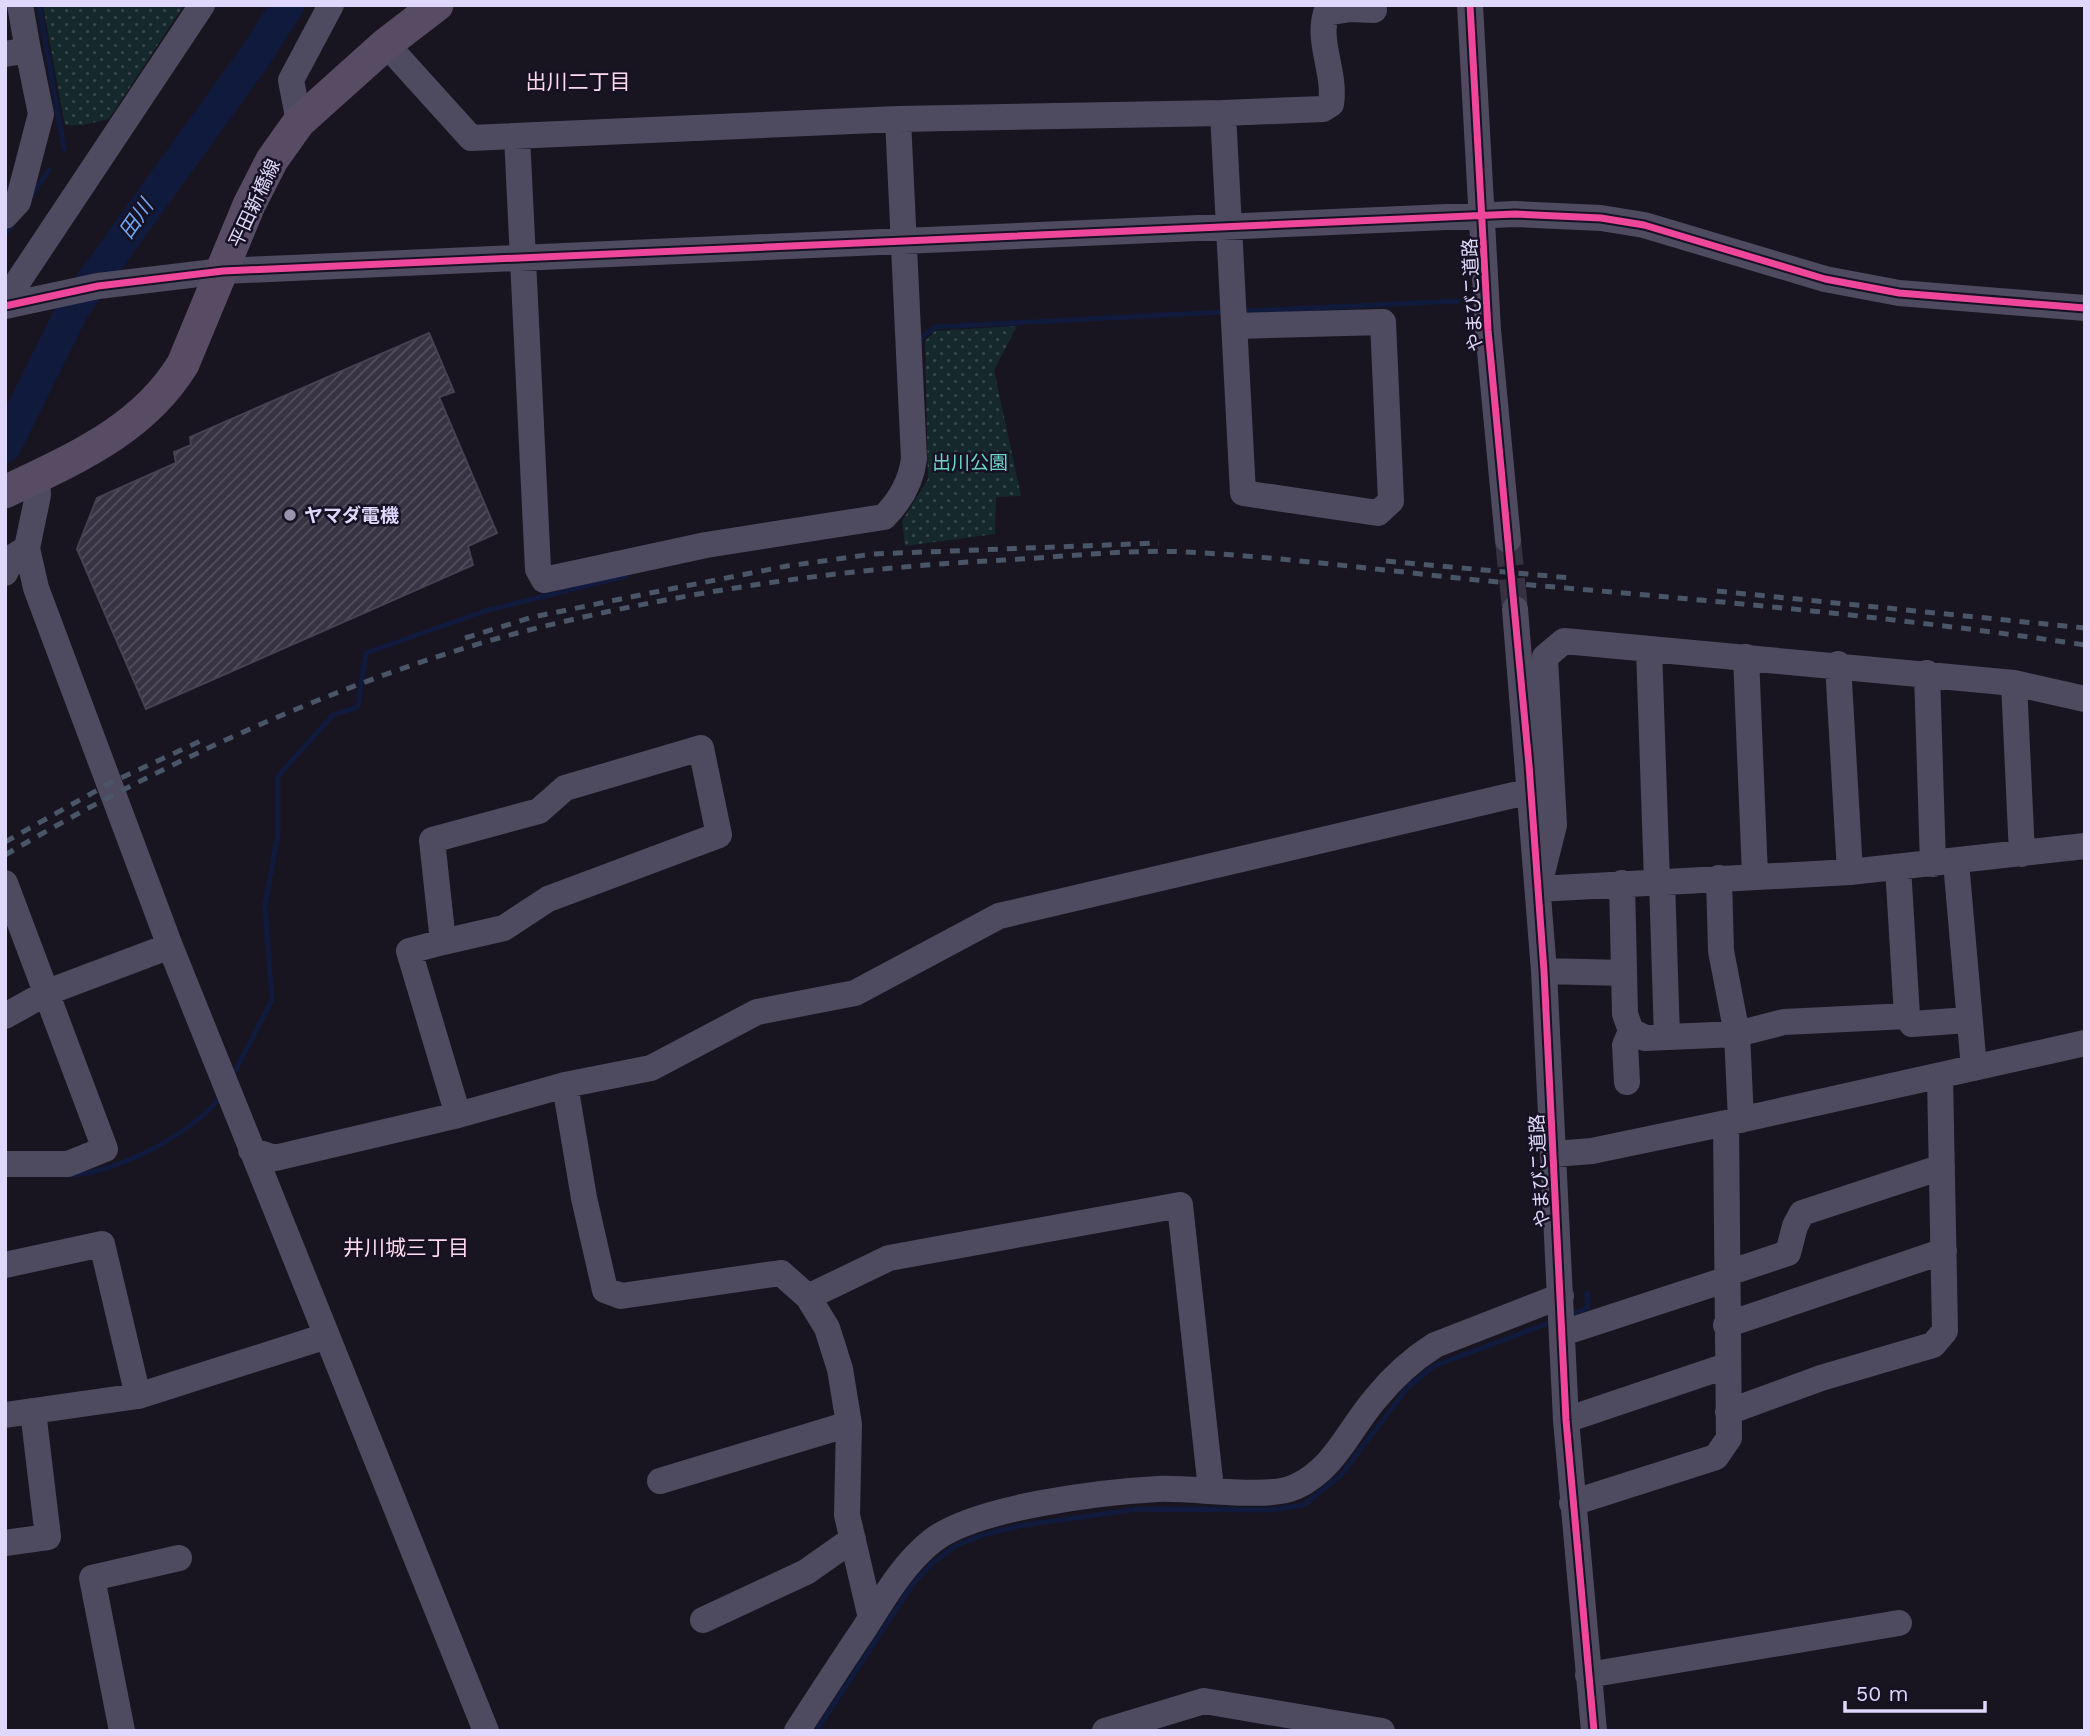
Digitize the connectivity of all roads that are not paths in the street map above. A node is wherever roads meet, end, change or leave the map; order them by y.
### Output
1 (20, 5) edge
2 (202, 5) edge
3 (331, 5) edge
4 (437, 5) edge
5 (1470, 5) edge
6 (1374, 10) dead end
7 (386, 44) junction
8 (16, 52) edge
9 (1223, 113) junction
10 (898, 118) junction
11 (299, 122) junction
12 (517, 136) junction
13 (5, 216) edge
14 (1483, 216) junction
15 (1229, 227) junction
16 (903, 241) junction
17 (523, 257) junction
18 (223, 271) junction
19 (8, 305) edge
20 (2085, 308) edge
21 (1235, 326) junction
22 (21, 484) edge
23 (1508, 540) tunnel mouth
24 (27, 548) junction
25 (5, 573) edge
26 (1514, 609) tunnel mouth
27 (1649, 649) junction
28 (1746, 657) junction
29 (1838, 664) junction
30 (1927, 673) junction
31 (2014, 683) junction
32 (2085, 699) edge
33 (1531, 791) junction
34 (2085, 846) edge
35 (2022, 854) junction
36 (1945, 863) junction
37 (1898, 867) junction
38 (1850, 872) junction
39 (1755, 875) junction
40 (1719, 878) junction
41 (1660, 881) junction
42 (5, 883) edge
43 (1622, 883) junction
44 (1538, 889) junction
45 (443, 942) junction
46 (170, 946) junction
47 (1544, 971) junction
48 (1624, 973) junction
49 (48, 992) junction
50 (5, 1016) edge
51 (1907, 1016) junction
52 (1968, 1020) junction
53 (1631, 1031) junction
54 (1737, 1034) junction
55 (1667, 1037) junction
56 (2085, 1043) edge
57 (1974, 1068) junction
58 (1940, 1077) junction
59 (1627, 1082) dead end
60 (565, 1085) junction
61 (458, 1115) junction
62 (1733, 1122) junction
63 (251, 1150) junction
64 (1554, 1154) junction
65 (5, 1164) edge
66 (1942, 1167) junction
67 (1944, 1251) junction
68 (5, 1265) edge
69 (1726, 1277) junction
70 (808, 1297) junction
71 (1562, 1316) junction
72 (1726, 1325) junction
73 (324, 1334) junction
74 (1726, 1366) junction
75 (138, 1396) junction
76 (33, 1411) junction
77 (1728, 1412) junction
78 (5, 1415) edge
79 (1566, 1420) junction
80 (849, 1424) junction
81 (660, 1481) dead end
82 (1211, 1489) junction
83 (1572, 1503) junction
84 (853, 1539) junction
85 (5, 1543) edge
86 (179, 1558) dead end
87 (870, 1618) junction
88 (703, 1620) dead end
89 (1899, 1623) dead end
90 (1588, 1675) junction
91 (1376, 1730) edge
92 (122, 1731) edge
93 (486, 1731) edge
94 (797, 1731) edge
95 (1105, 1731) edge
96 (1382, 1731) edge
97 (1594, 1731) edge

1 - 8 street
2 - 19 street
3 - 11 street
4 - 7 main road, 平田新橋線
5 - 14 street, やまびこ道路
6 - 9 street
7 - 11 main road, 平田新橋線
7 - 12 street
8 - 13 street
9 - 10 street
9 - 15 street
10 - 12 street
10 - 16 street
11 - 18 main road, 平田新橋線
12 - 17 street
14 - 15 street
14 - 20 street
14 - 23 street, やまびこ道路
15 - 16 street
15 - 21 street
16 - 17 street
16 - 17 street
17 - 18 street
18 - 19 street
18 - 22 main road, 平田新橋線
21 - 21 street
22 - 24 street
24 - 25 street
24 - 46 street
26 - 33 street, やまびこ道路
27 - 28 street
27 - 41 street
27 - 44 street
28 - 29 street
28 - 39 street
29 - 30 street
29 - 38 street
30 - 31 street
30 - 36 street
31 - 32 street
31 - 35 street
33 - 44 street, やまびこ道路
33 - 60 street
34 - 35 street
35 - 36 street
36 - 37 street
36 - 52 street
37 - 38 street
37 - 51 street
38 - 39 street
39 - 40 street
40 - 41 street
40 - 54 street
41 - 43 street
41 - 55 street
42 - 49 street
43 - 44 street
43 - 48 street
44 - 47 street, やまびこ道路
45 - 45 street
45 - 61 street
46 - 49 street
46 - 63 street
47 - 48 street
47 - 64 street, やまびこ道路
48 - 53 street
49 - 50 street
49 - 65 street
51 - 52 street
51 - 54 street
52 - 57 street
53 - 55 street
53 - 59 street
54 - 55 street
54 - 62 street
56 - 57 street
57 - 58 street
58 - 62 street
58 - 66 street
60 - 61 street
60 - 70 street
61 - 63 street
62 - 64 street
62 - 69 street
63 - 73 street
64 - 71 street, やまびこ道路
66 - 67 street
66 - 69 street
67 - 72 street
67 - 77 street
68 - 75 street
69 - 71 street
69 - 72 street
70 - 80 street
70 - 82 street
71 - 79 street, やまびこ道路
71 - 82 street
72 - 74 street
73 - 75 street
73 - 93 street
74 - 77 street
74 - 79 street
75 - 76 street
76 - 78 street
76 - 85 street
77 - 83 street
79 - 83 street, やまびこ道路
80 - 81 street
80 - 84 street
82 - 87 street
83 - 90 street, やまびこ道路
84 - 87 street
84 - 88 street
86 - 92 street
87 - 94 street
89 - 90 street
90 - 97 street, やまびこ道路
91 - 95 street
91 - 96 street

